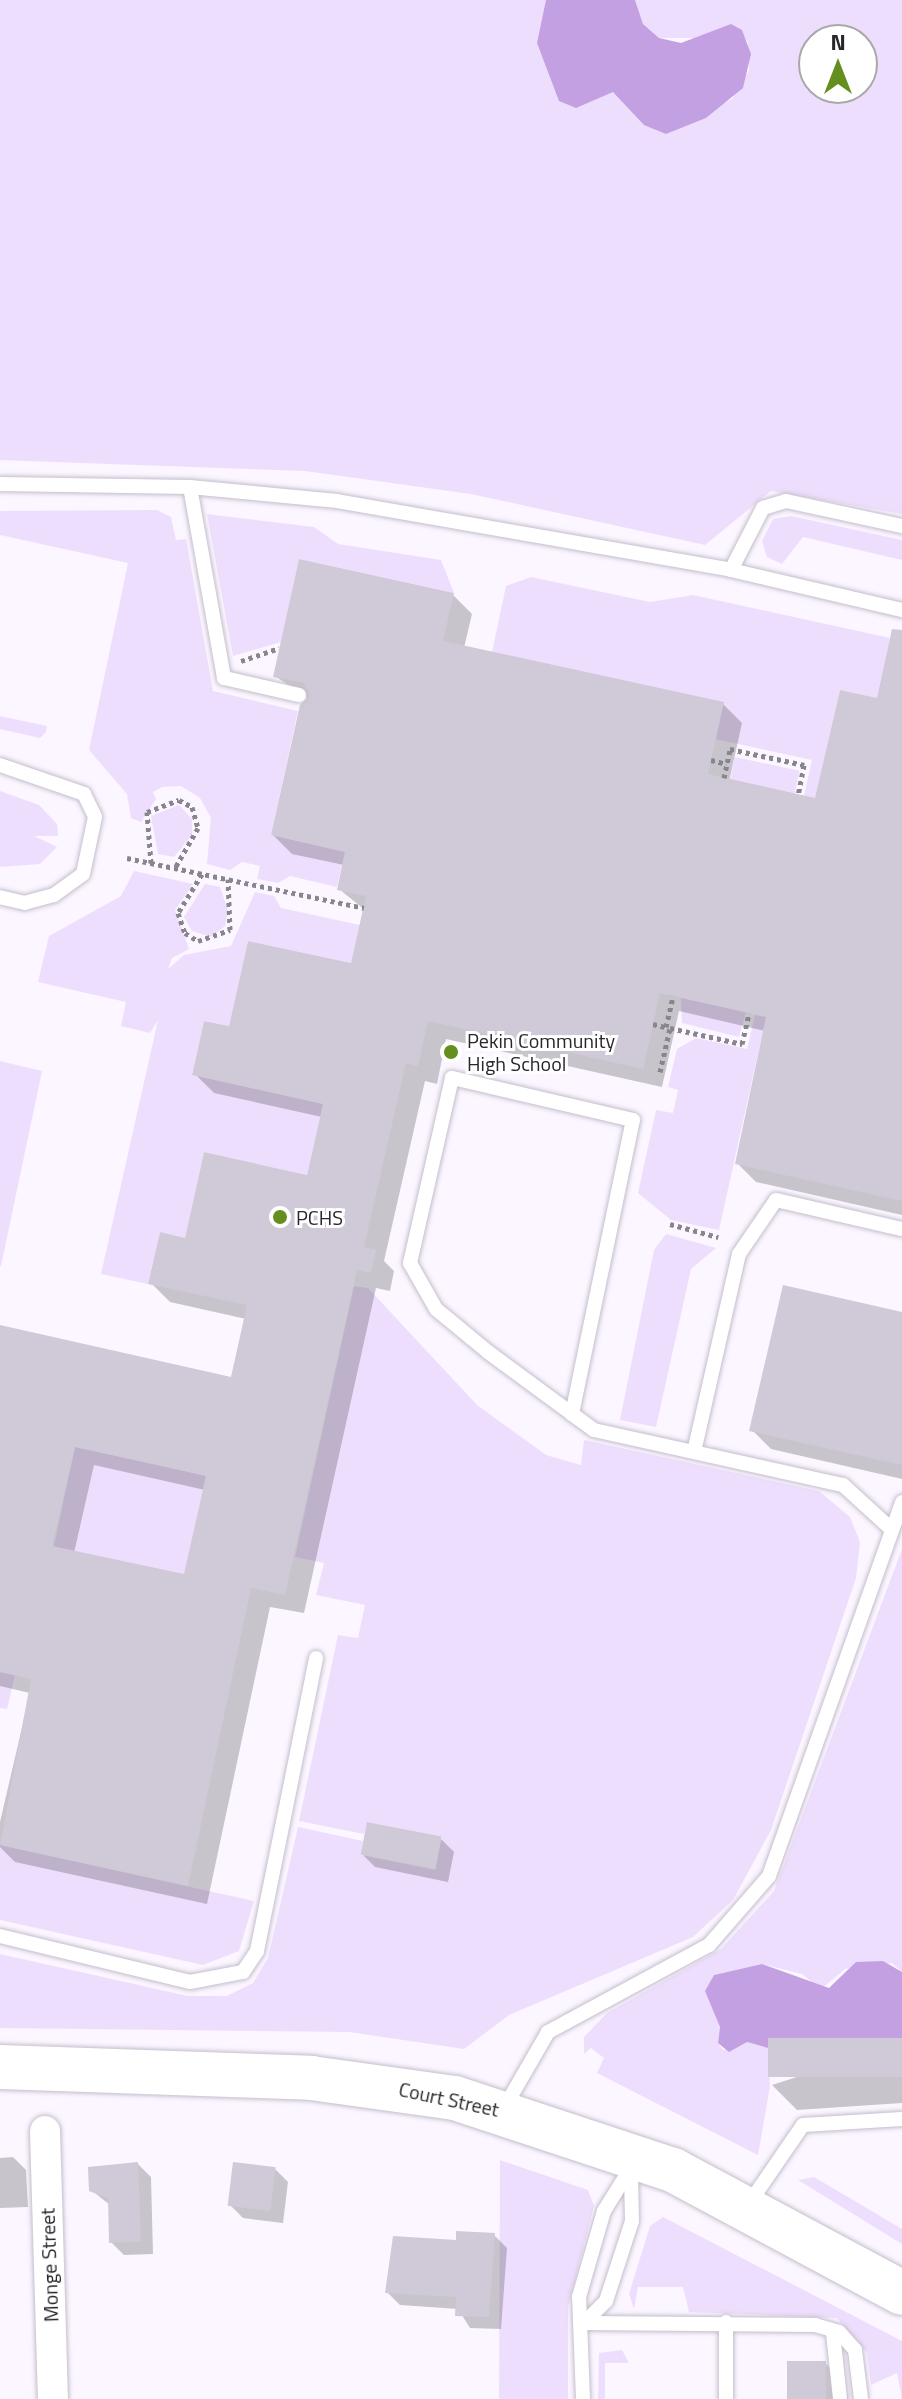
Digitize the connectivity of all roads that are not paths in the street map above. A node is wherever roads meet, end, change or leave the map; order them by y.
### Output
1 (0, 484) edge
2 (190, 487) junction
3 (902, 526) edge
4 (731, 570) junction
5 (902, 610) edge
6 (299, 695) dead end
7 (0, 765) edge
8 (0, 897) edge
9 (902, 1229) edge
10 (572, 1414) junction
11 (694, 1452) junction
12 (902, 1502) edge
13 (889, 1527) junction
14 (316, 1658) dead end
15 (0, 1936) edge
16 (0, 2067) edge
17 (503, 2110) junction
18 (902, 2119) edge
19 (45, 2131) dead end
20 (634, 2164) junction
21 (748, 2206) junction
22 (862, 2272) junction
23 (902, 2293) edge
24 (902, 2300) edge
25 (726, 2322) junction
26 (584, 2323) junction
27 (831, 2330) junction
28 (53, 2399) edge
29 (583, 2399) edge
30 (726, 2399) edge
31 (840, 2399) edge
32 (861, 2399) edge

1 - 2 lane
2 - 4 lane
2 - 6 lane
3 - 4 lane
4 - 5 lane
7 - 8 lane
9 - 11 lane
10 - 10 lane
10 - 11 lane
11 - 13 lane
12 - 13 lane
13 - 17 lane
14 - 15 lane
16 - 17 main road, Court Street
17 - 20 main road, Court Street
18 - 21 lane
19 - 28 street, Monge Street
20 - 21 main road, Court Street
20 - 26 lane
20 - 26 lane
21 - 22 main road, Court Street
22 - 23 main road, Court Street
22 - 24 main road, Court Street
25 - 26 lane
25 - 27 lane
25 - 30 lane
26 - 29 lane
27 - 31 lane
27 - 32 lane

